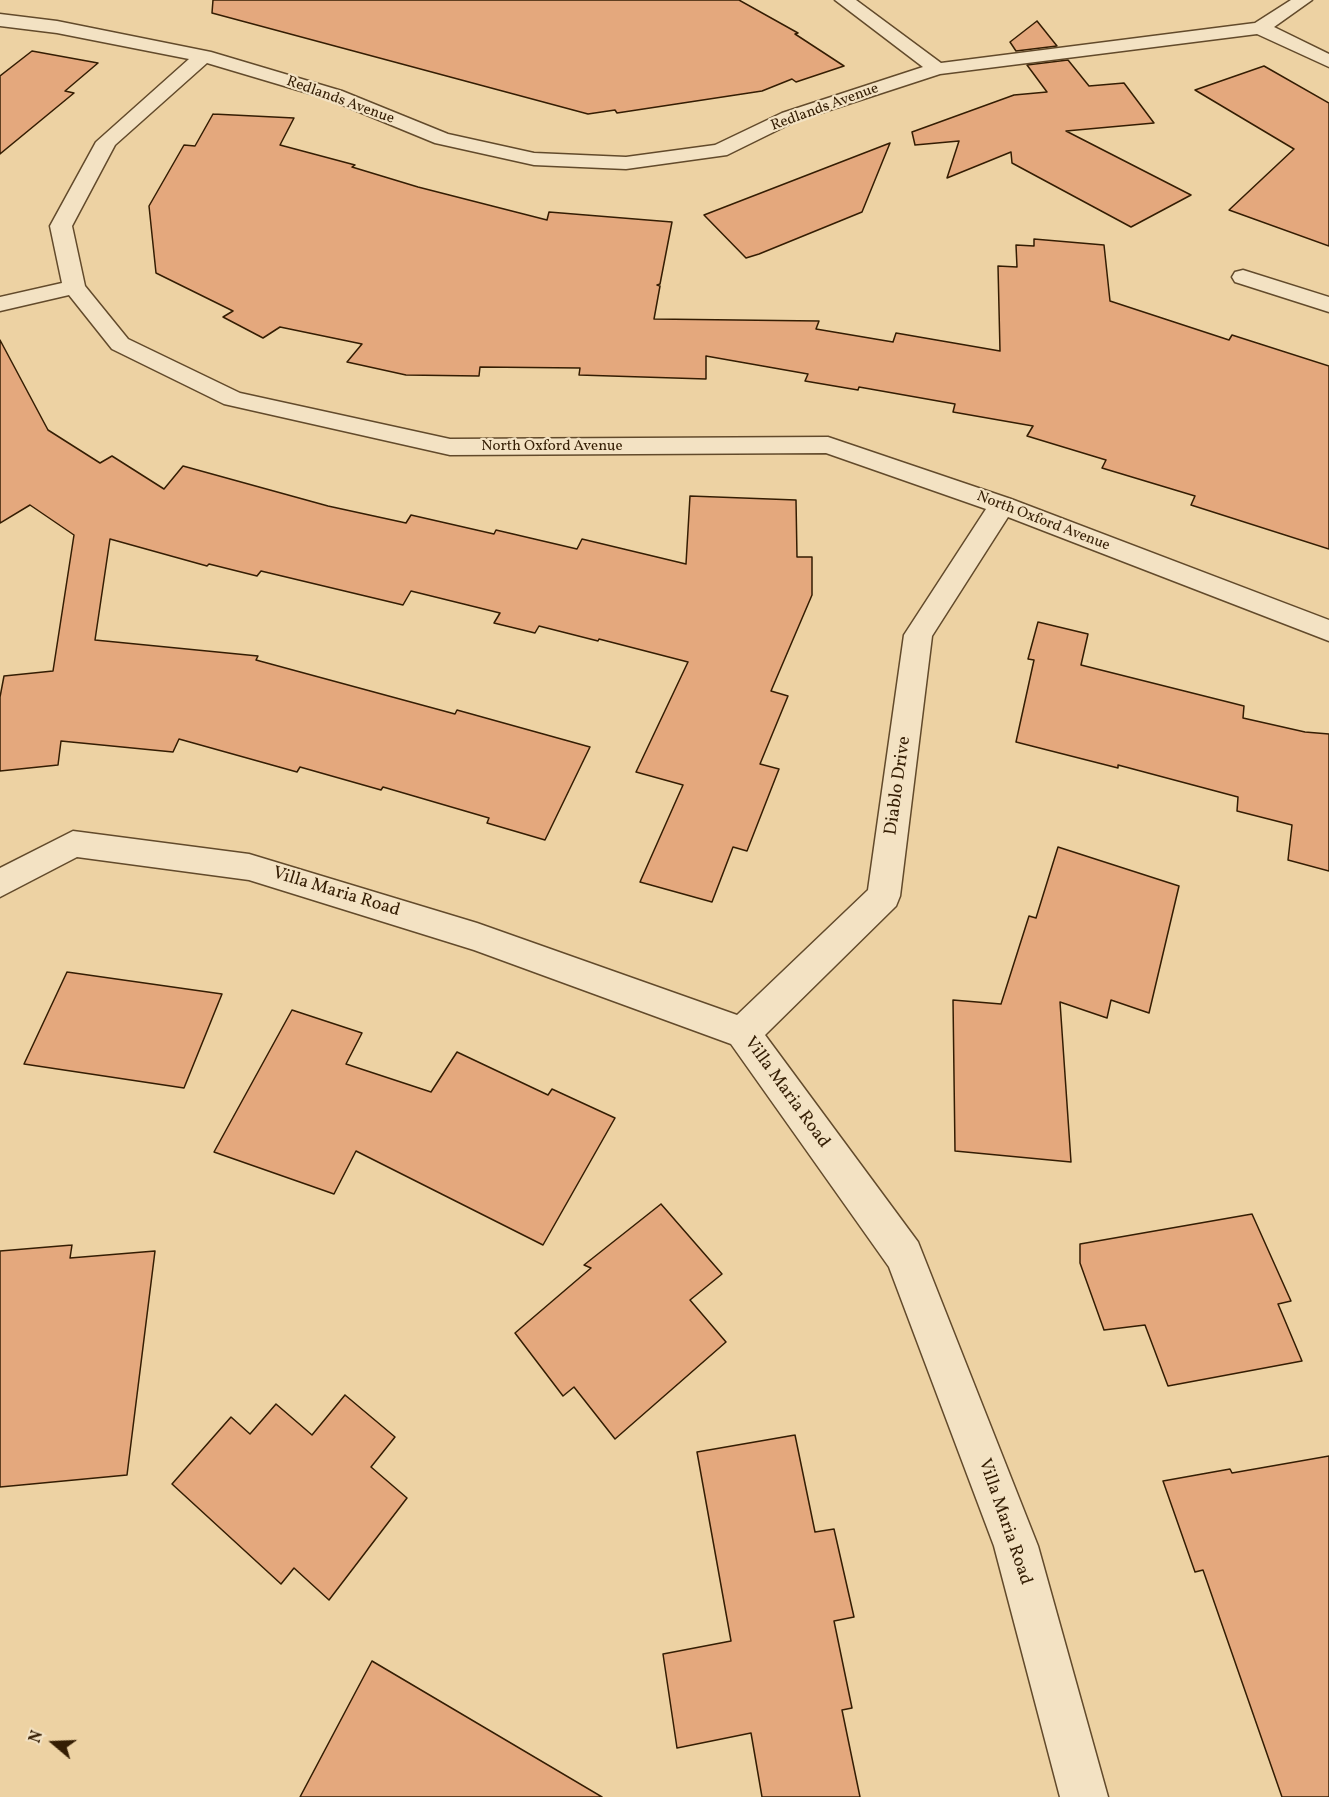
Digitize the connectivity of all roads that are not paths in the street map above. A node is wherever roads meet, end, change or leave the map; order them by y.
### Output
1 (844, 0) edge
2 (1303, 0) edge
3 (0, 20) edge
4 (1260, 28) junction
5 (204, 56) junction
6 (1329, 61) edge
7 (937, 69) junction
8 (1243, 277) dead end
9 (74, 287) junction
10 (0, 304) edge
11 (1329, 305) edge
12 (1002, 506) junction
13 (1329, 632) edge
14 (0, 884) edge
15 (743, 1033) junction
16 (1083, 1797) edge

1 - 7 street
2 - 4 street, Redlands Avenue
3 - 5 street, Redlands Avenue
4 - 6 street
4 - 7 street, Redlands Avenue
5 - 7 street, Redlands Avenue
5 - 9 street, North Oxford Avenue
8 - 11 street
9 - 10 street
9 - 12 street, North Oxford Avenue
12 - 13 street, North Oxford Avenue
12 - 15 street, Diablo Drive
14 - 15 street, Villa Maria Road
15 - 16 street, Villa Maria Road

